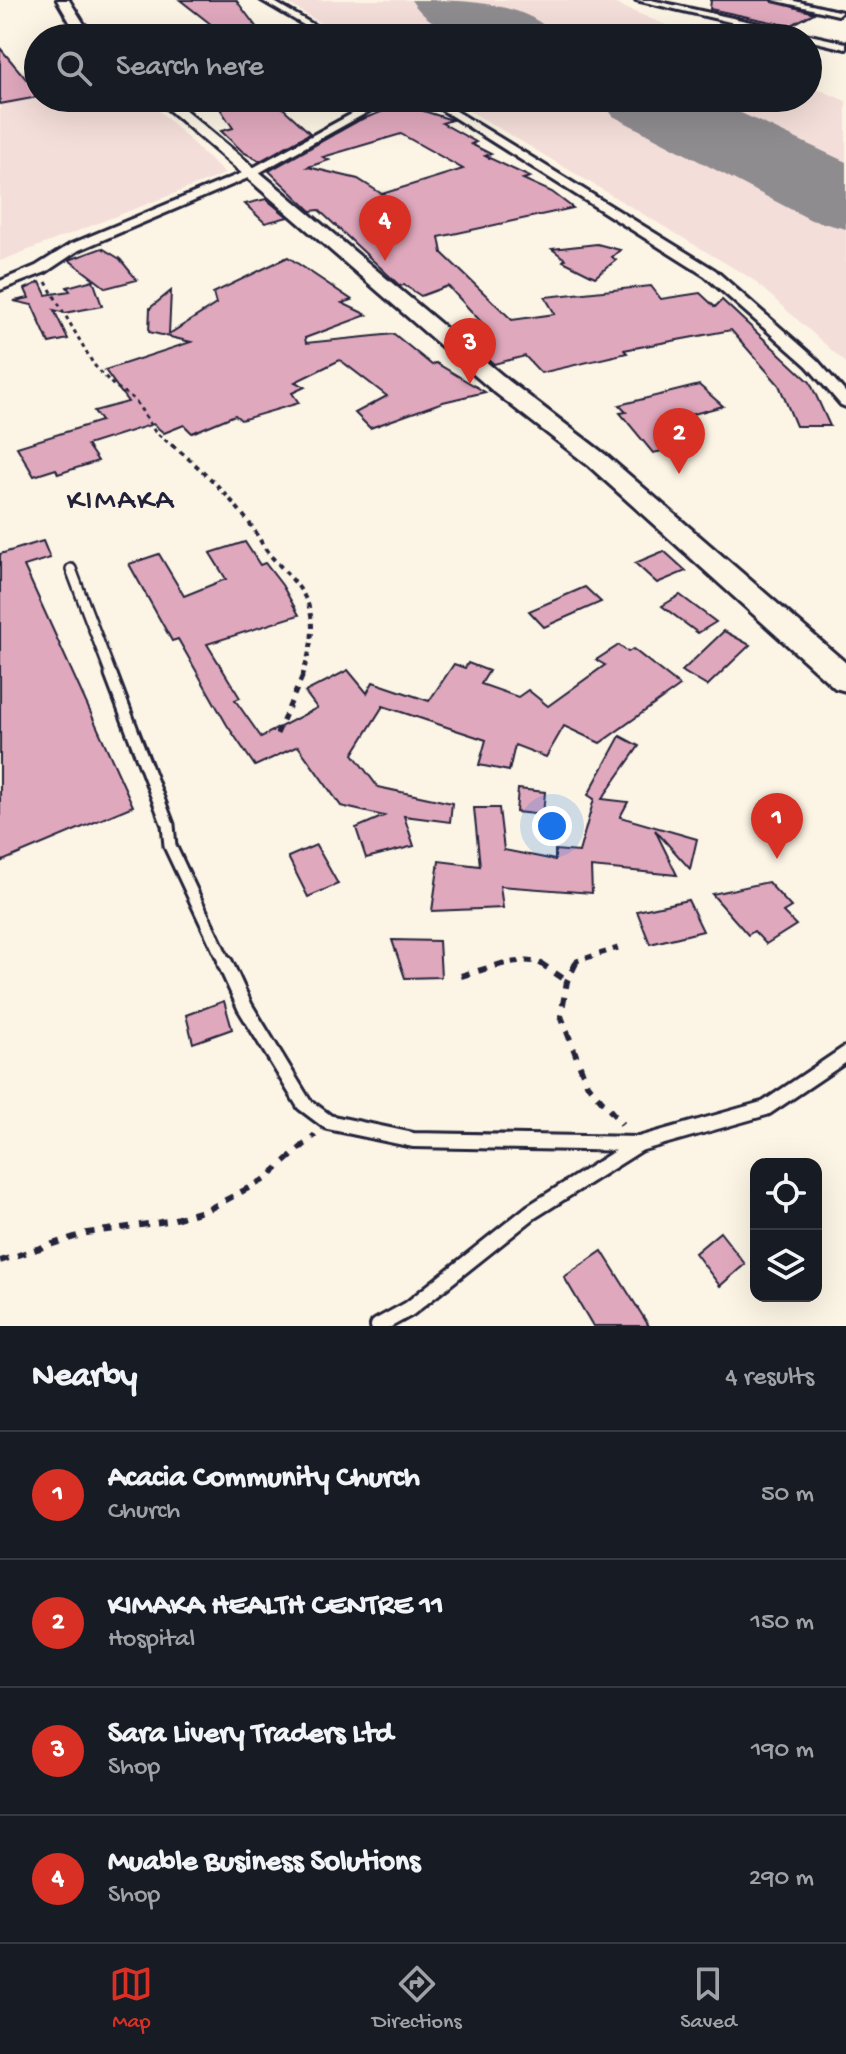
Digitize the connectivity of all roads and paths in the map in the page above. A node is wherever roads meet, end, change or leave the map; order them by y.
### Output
1 (63, 0) edge
2 (265, 0) edge
3 (640, 0) edge
4 (777, 0) edge
5 (838, 12) dead end
6 (78, 24) edge
7 (307, 24) edge
8 (747, 24) edge
9 (822, 41) edge
10 (846, 46) edge
11 (179, 112) edge
12 (362, 112) edge
13 (451, 112) edge
14 (251, 173) junction
15 (41, 269) junction
16 (0, 286) edge
17 (846, 402) edge
18 (71, 569) dead end
19 (846, 680) edge
20 (277, 734) dead end
21 (618, 948) dead end
22 (461, 976) dead end
23 (567, 981) junction
24 (846, 1054) edge
25 (328, 1122) junction
26 (639, 1144) junction
27 (0, 1261) edge
28 (378, 1326) edge

1 - 6 main road
2 - 7 street
3 - 8 street
4 - 5 street
9 - 10 street
11 - 14 main road
12 - 14 street
13 - 17 street
14 - 15 street
14 - 19 main road
15 - 16 street
15 - 20 path
18 - 25 lane
21 - 23 path
22 - 23 path
23 - 26 path
24 - 26 lane
25 - 26 lane
25 - 27 path
26 - 28 lane

